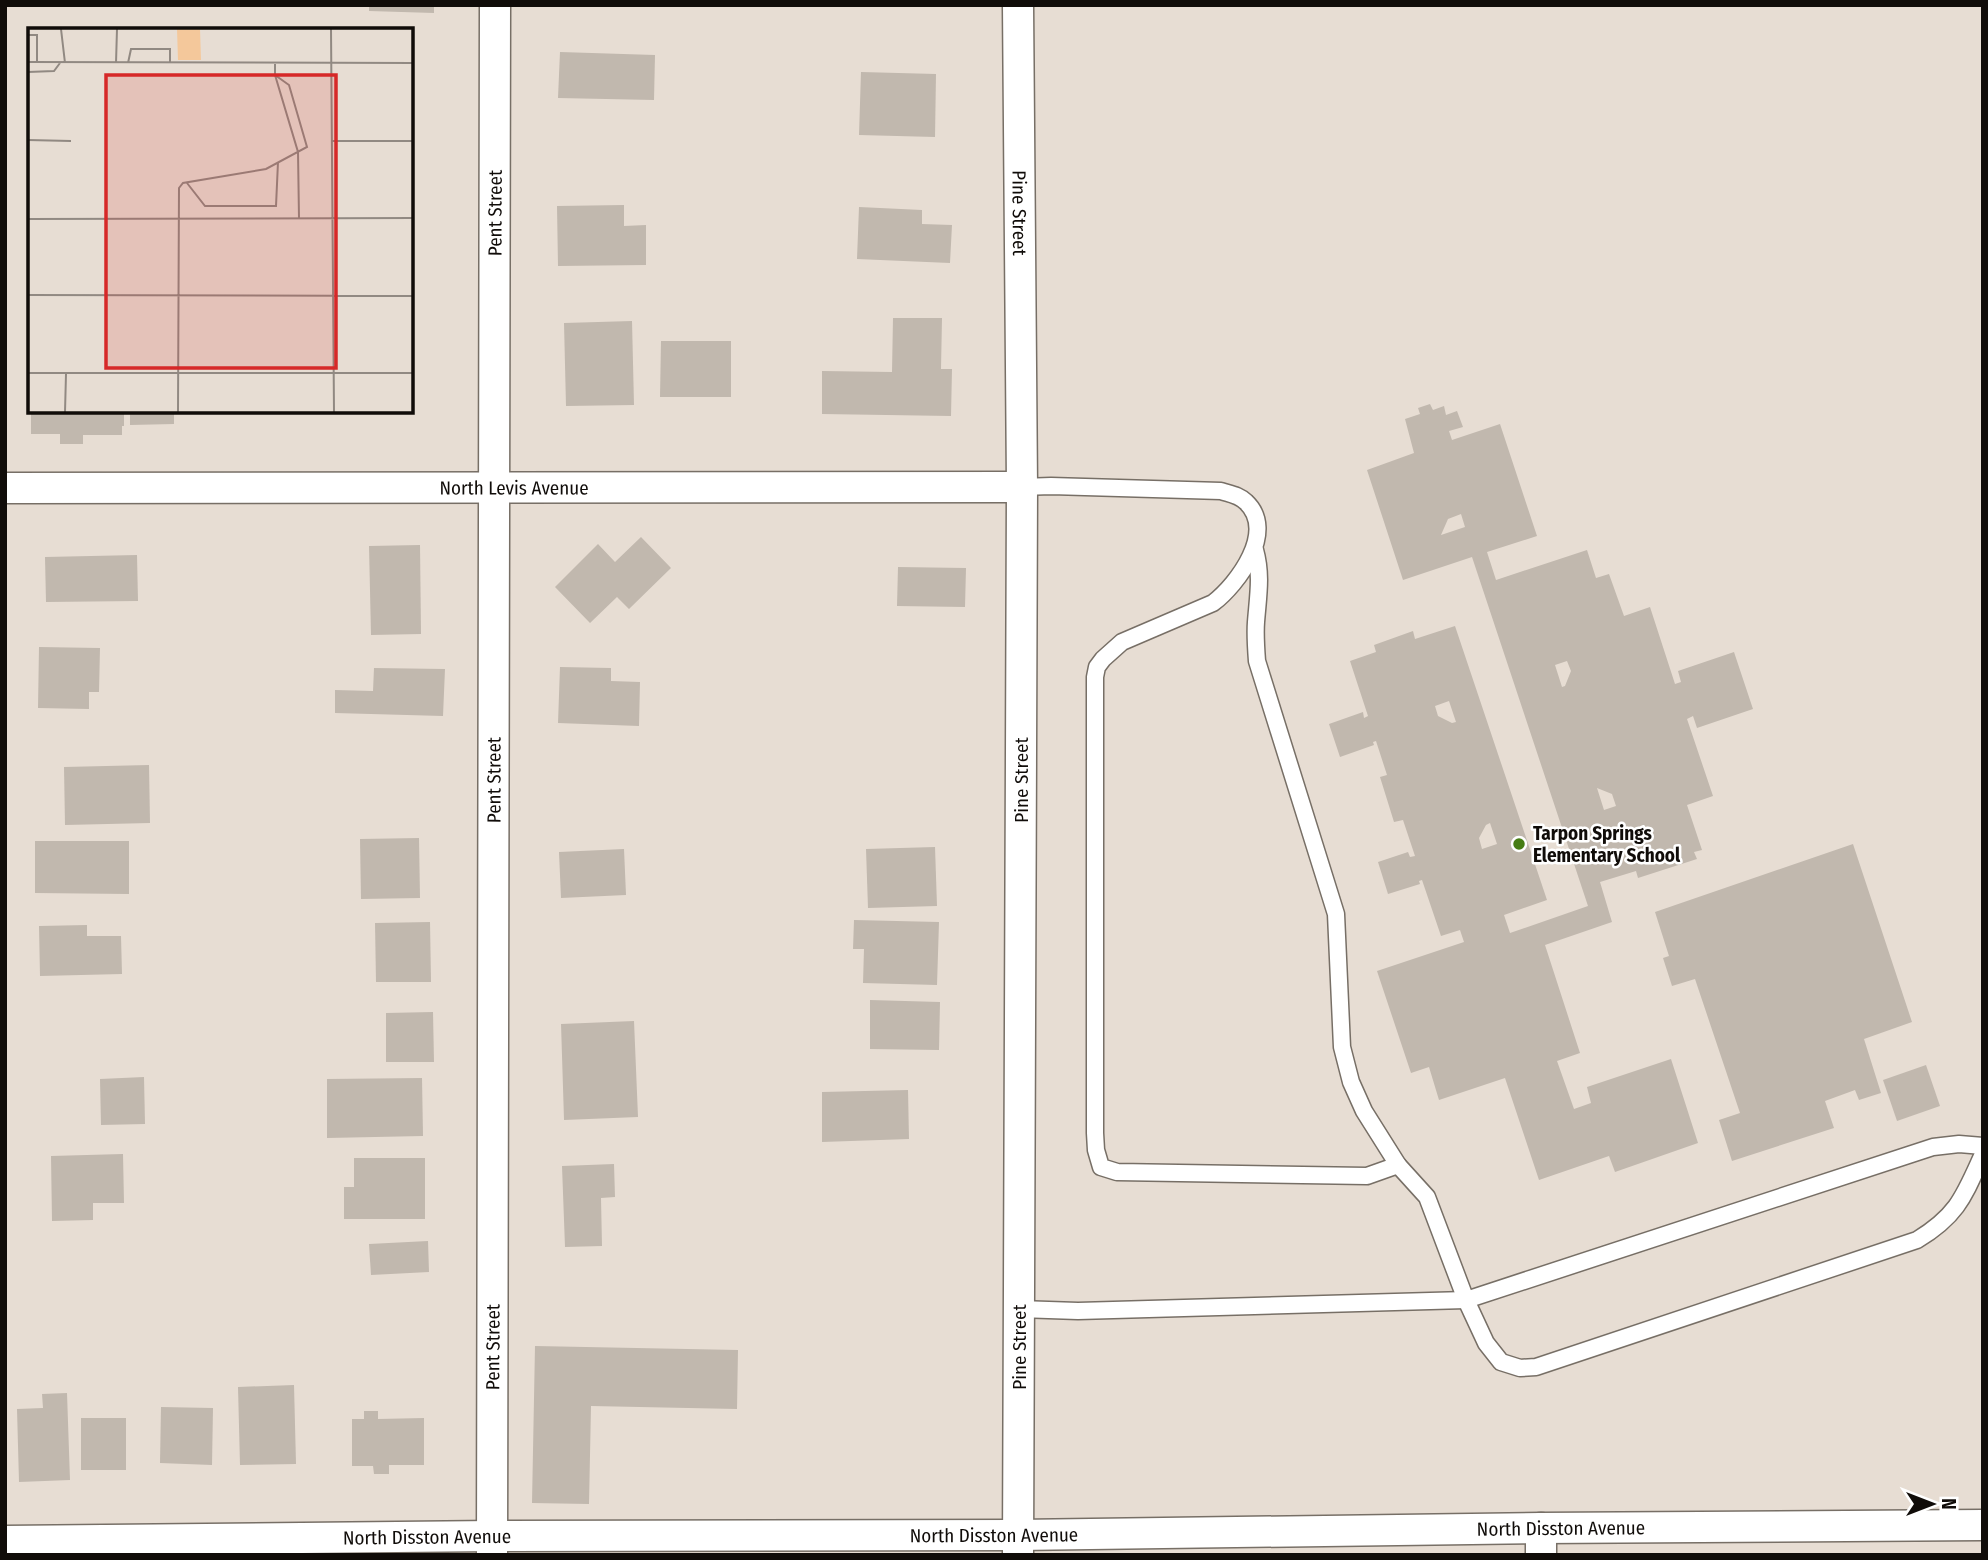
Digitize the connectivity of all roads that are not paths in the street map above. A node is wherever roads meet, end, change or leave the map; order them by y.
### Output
1 (495, 5) edge
2 (1018, 5) edge
3 (1022, 487) junction
4 (5, 488) edge
5 (495, 488) junction
6 (1255, 550) junction
7 (1983, 1146) edge
8 (1983, 1154) edge
9 (1398, 1165) junction
10 (1466, 1300) junction
11 (1019, 1310) junction
12 (1983, 1525) edge
13 (1541, 1541) edge
14 (5, 1542) edge
15 (492, 1545) edge
16 (1018, 1545) edge

1 - 5 street, Pent Street
2 - 3 street, Pine Street
3 - 5 street, North Levis Avenue
3 - 6 lane
3 - 11 street, Pine Street
4 - 5 street, North Levis Avenue
5 - 15 street, Pent Street
6 - 9 lane
6 - 9 lane
7 - 10 lane
8 - 10 lane
9 - 10 lane
10 - 11 lane
11 - 16 street, Pine Street
12 - 13 street, North Disston Avenue
13 - 16 street, North Disston Avenue
14 - 15 street, North Disston Avenue
15 - 16 street, North Disston Avenue

